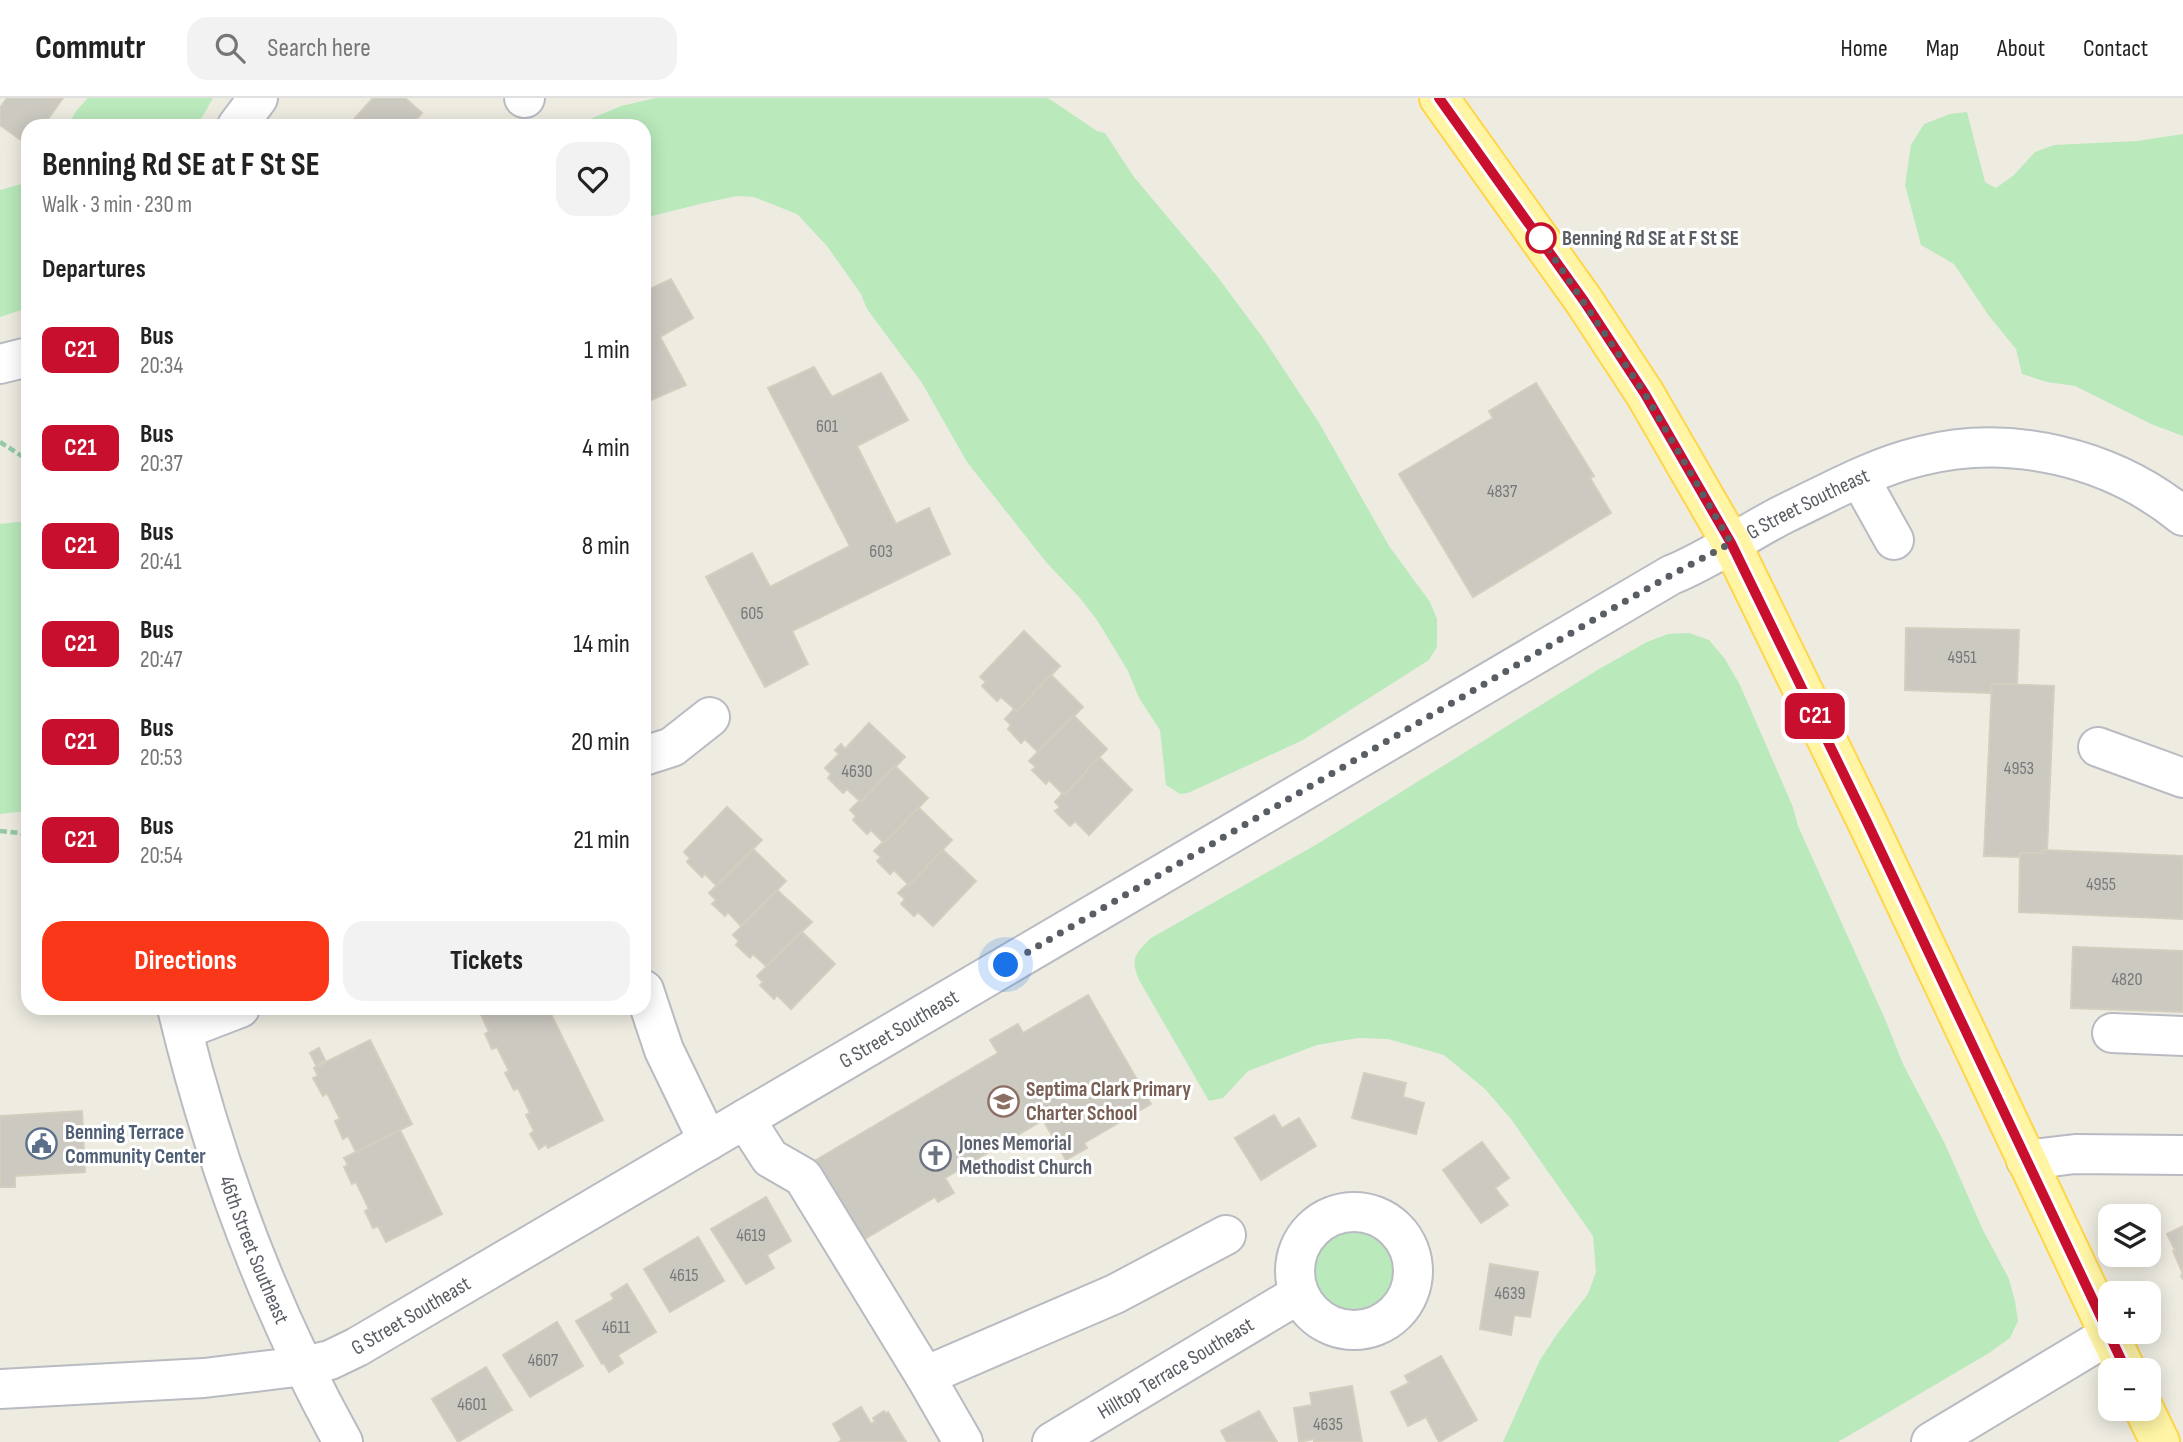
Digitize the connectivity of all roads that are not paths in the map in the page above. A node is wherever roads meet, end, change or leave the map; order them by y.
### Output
1 (258, 98) edge
2 (1442, 99) edge
3 (242, 119) edge
4 (21, 359) edge
5 (0, 364) edge
6 (1860, 479) junction
7 (2183, 516) edge
8 (1894, 540) dead end
9 (1731, 543) junction
10 (710, 717) dead end
11 (2098, 747) dead end
12 (651, 754) edge
13 (2183, 778) edge
14 (651, 1011) edge
15 (202, 1015) edge
16 (180, 1019) edge
17 (2112, 1034) dead end
18 (2183, 1036) edge
19 (745, 1119) junction
20 (708, 1141) junction
21 (2183, 1155) edge
22 (2026, 1160) junction
23 (1226, 1235) dead end
24 (1299, 1294) dead end
25 (2098, 1312) edge
26 (2098, 1342) edge
27 (304, 1366) junction
28 (925, 1376) junction
29 (0, 1389) edge
30 (2150, 1421) edge
31 (343, 1442) edge
32 (963, 1442) edge
33 (1052, 1442) edge
34 (1931, 1442) edge
35 (2160, 1442) edge

1 - 3 street
2 - 9 main road
4 - 5 street
6 - 7 street, G Street Southeast
6 - 8 street
6 - 9 street, G Street Southeast
9 - 19 street, G Street Southeast
9 - 22 main road
10 - 12 street
11 - 13 street
14 - 20 street
15 - 16 street
16 - 27 street, 46th Street Southeast
17 - 18 street
19 - 20 street, G Street Southeast
19 - 28 street
20 - 27 street, G Street Southeast
21 - 22 street
22 - 25 main road
23 - 28 street
24 - 33 street, Hilltop Terrace Southeast
26 - 34 street
27 - 29 street, G Street Southeast
27 - 31 street, 46th Street Southeast
28 - 32 street
30 - 35 main road

